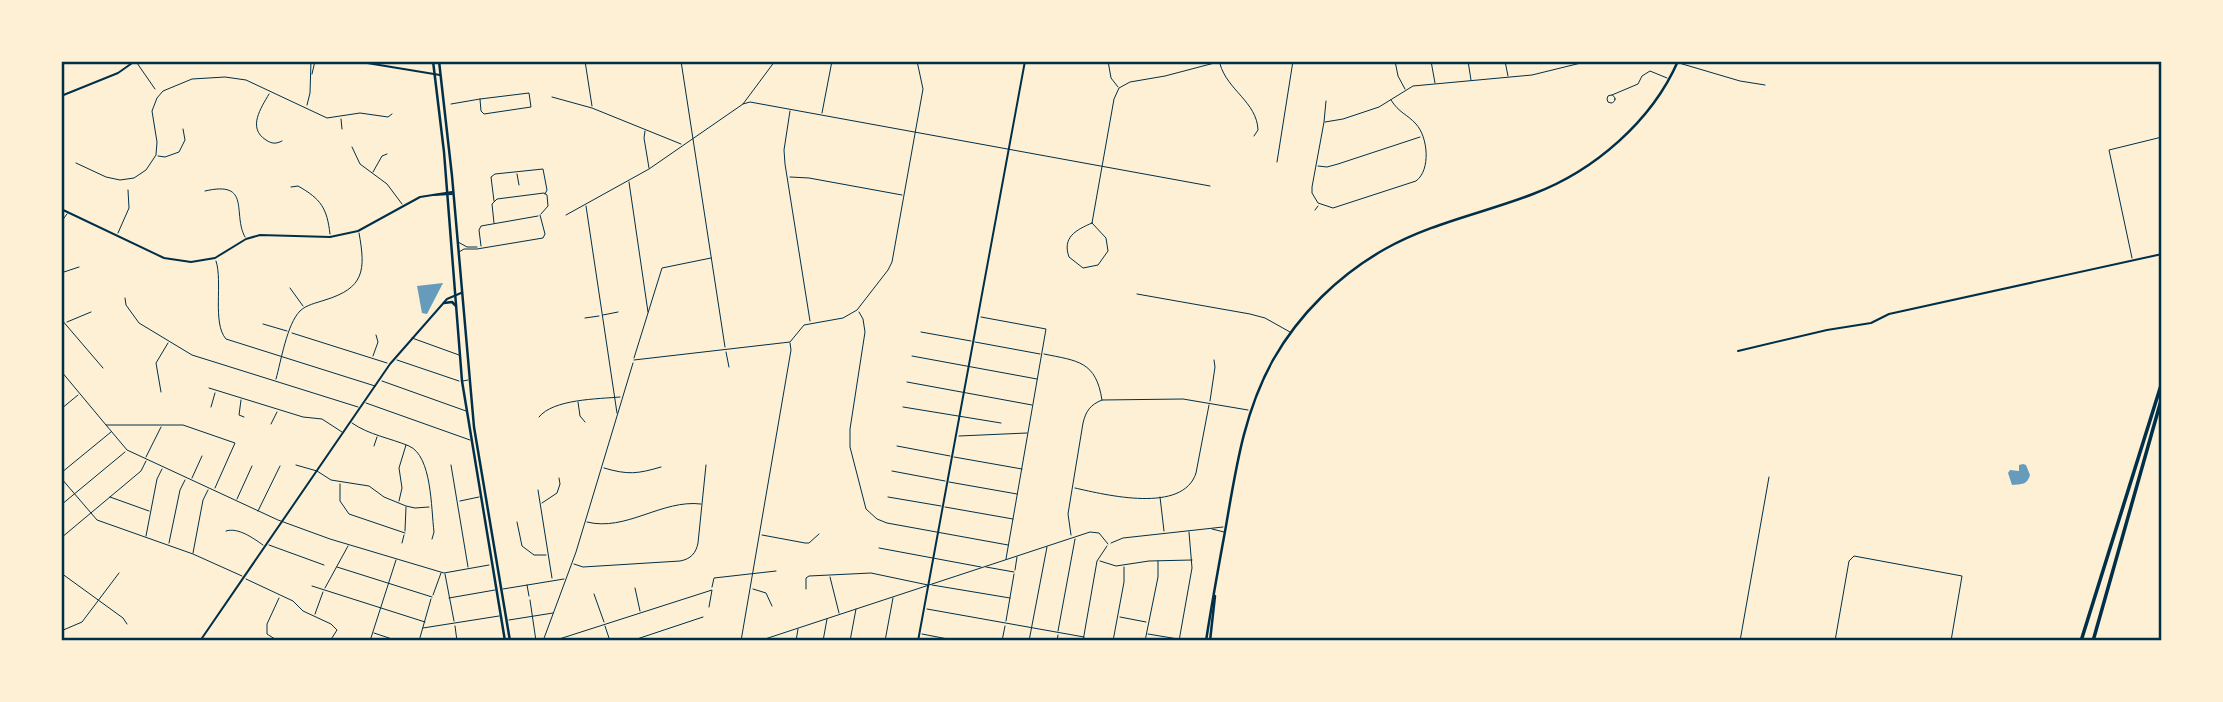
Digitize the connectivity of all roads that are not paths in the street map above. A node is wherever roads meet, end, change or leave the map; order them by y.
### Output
1 (136, 61) edge
2 (311, 61) edge
3 (315, 61) edge
4 (355, 61) edge
5 (433, 61) edge
6 (439, 61) edge
7 (585, 61) edge
8 (681, 61) edge
9 (775, 61) edge
10 (832, 61) edge
11 (917, 61) edge
12 (1025, 61) edge
13 (1108, 61) edge
14 (1293, 61) edge
15 (1395, 61) edge
16 (1431, 61) edge
17 (1468, 61) edge
18 (1505, 61) edge
19 (1589, 61) edge
20 (1220, 62) edge
21 (1678, 62) edge
22 (1577, 63) edge
23 (435, 75) junction
24 (440, 75) junction
25 (312, 76) junction
26 (1508, 77) junction
27 (1669, 79) junction
28 (1472, 80) junction
29 (1436, 83) junction
30 (1765, 85) dead end
31 (1119, 88) junction
32 (155, 89) dead end
33 (1405, 89) junction
34 (270, 92) junction
35 (1612, 95) dead end
36 (61, 96) edge
37 (552, 97) dead end
38 (443, 99) junction
39 (480, 99) junction
40 (1391, 100) junction
41 (1326, 101) dead end
42 (451, 104) junction
43 (743, 104) junction
44 (306, 108) junction
45 (592, 108) junction
46 (790, 109) junction
47 (444, 112) junction
48 (392, 114) dead end
49 (822, 115) junction
50 (341, 117) junction
51 (1324, 122) junction
52 (645, 128) junction
53 (183, 129) dead end
54 (342, 130) dead end
55 (916, 132) junction
56 (1254, 136) dead end
57 (1421, 136) junction
58 (2162, 137) edge
59 (694, 138) junction
60 (282, 141) dead end
61 (683, 145) junction
62 (352, 147) dead end
63 (1009, 149) junction
64 (387, 154) dead end
65 (156, 156) junction
66 (1277, 162) dead end
67 (76, 163) dead end
68 (1102, 166) junction
69 (1315, 166) junction
70 (649, 169) junction
71 (517, 172) junction
72 (372, 174) junction
73 (787, 177) junction
74 (628, 181) junction
75 (519, 185) dead end
76 (1210, 186) dead end
77 (291, 187) dead end
78 (128, 190) dead end
79 (205, 191) dead end
80 (451, 193) junction
81 (545, 194) junction
82 (904, 195) junction
83 (494, 201) junction
84 (586, 204) junction
85 (1319, 204) junction
86 (403, 206) junction
87 (61, 209) edge
88 (1315, 210) dead end
89 (69, 212) junction
90 (540, 215) junction
91 (566, 215) dead end
92 (61, 222) edge
93 (495, 223) junction
94 (1092, 223) junction
95 (358, 231) junction
96 (117, 235) junction
97 (330, 237) junction
98 (246, 239) junction
99 (457, 241) junction
100 (480, 247) junction
101 (458, 254) junction
102 (2162, 254) edge
103 (215, 258) junction
104 (711, 258) junction
105 (2133, 261) junction
106 (79, 267) dead end
107 (61, 273) edge
108 (290, 288) dead end
109 (456, 293) junction
110 (462, 293) junction
111 (1137, 294) dead end
112 (124, 299) dead end
113 (443, 303) junction
114 (304, 308) junction
115 (457, 309) junction
116 (858, 310) junction
117 (91, 312) dead end
118 (618, 312) dead end
119 (601, 315) junction
120 (648, 315) junction
121 (978, 317) junction
122 (585, 318) dead end
123 (61, 319) edge
124 (65, 323) junction
125 (810, 323) junction
126 (263, 324) dead end
127 (290, 332) junction
128 (921, 332) dead end
129 (1292, 333) junction
130 (376, 335) dead end
131 (412, 338) junction
132 (169, 341) junction
133 (974, 341) junction
134 (790, 342) junction
135 (726, 350) junction
136 (1738, 351) dead end
137 (1042, 354) junction
138 (460, 355) junction
139 (912, 356) dead end
140 (283, 357) junction
141 (373, 359) junction
142 (395, 359) junction
143 (634, 360) junction
144 (1214, 360) dead end
145 (390, 364) junction
146 (729, 367) dead end
147 (969, 367) junction
148 (103, 368) dead end
149 (61, 371) edge
150 (63, 376) edge
151 (1037, 379) junction
152 (379, 380) junction
153 (468, 380) junction
154 (275, 381) junction
155 (462, 381) junction
156 (907, 382) dead end
157 (2162, 382) edge
158 (376, 386) junction
159 (209, 388) dead end
160 (216, 391) junction
161 (161, 392) dead end
162 (964, 392) junction
163 (79, 394) junction
164 (623, 397) junction
165 (2162, 397) edge
166 (242, 398) junction
167 (614, 398) junction
168 (1102, 400) junction
169 (364, 402) junction
170 (578, 402) junction
171 (1209, 403) junction
172 (1034, 405) junction
173 (211, 407) dead end
174 (903, 407) dead end
175 (360, 408) junction
176 (61, 409) edge
177 (278, 410) junction
178 (1250, 410) junction
179 (466, 411) junction
180 (617, 415) junction
181 (244, 417) dead end
182 (539, 417) dead end
183 (960, 417) junction
184 (350, 422) junction
185 (585, 422) dead end
186 (1001, 423) dead end
187 (271, 424) dead end
188 (106, 425) junction
189 (162, 425) junction
190 (111, 431) junction
191 (344, 433) junction
192 (1030, 433) junction
193 (378, 435) junction
194 (956, 436) junction
195 (471, 440) junction
196 (406, 445) junction
197 (374, 446) dead end
198 (897, 446) dead end
199 (127, 450) junction
200 (202, 456) dead end
201 (953, 457) junction
202 (147, 459) junction
203 (451, 464) dead end
204 (296, 465) dead end
205 (706, 465) dead end
206 (252, 466) dead end
207 (280, 466) dead end
208 (163, 467) junction
209 (661, 467) dead end
210 (601, 468) junction
211 (1022, 469) junction
212 (317, 471) junction
213 (892, 471) dead end
214 (61, 473) edge
215 (1769, 477) dead end
216 (61, 478) edge
217 (186, 478) junction
218 (559, 478) dead end
219 (191, 480) junction
220 (340, 481) junction
221 (948, 481) junction
222 (209, 488) junction
223 (1072, 488) junction
224 (214, 490) junction
225 (538, 490) dead end
226 (75, 494) junction
227 (1017, 494) junction
228 (486, 496) junction
229 (1160, 496) junction
230 (110, 497) junction
231 (481, 497) junction
232 (888, 497) dead end
233 (236, 501) junction
234 (457, 501) junction
235 (398, 503) junction
236 (540, 503) junction
237 (702, 504) junction
238 (61, 505) edge
239 (406, 506) junction
240 (431, 506) junction
241 (944, 507) junction
242 (258, 511) junction
243 (151, 512) junction
244 (91, 513) junction
245 (1013, 519) junction
246 (282, 521) junction
247 (585, 521) junction
248 (517, 522) dead end
249 (1225, 529) junction
250 (226, 531) dead end
251 (1189, 531) junction
252 (939, 532) junction
253 (405, 533) junction
254 (1165, 533) junction
255 (819, 534) dead end
256 (760, 535) junction
257 (146, 537) junction
258 (1074, 537) junction
259 (61, 538) edge
260 (432, 539) dead end
261 (401, 543) dead end
262 (350, 544) junction
263 (1108, 544) junction
264 (169, 545) junction
265 (266, 545) junction
266 (1008, 545) junction
267 (1047, 546) junction
268 (879, 548) dead end
269 (193, 554) junction
270 (548, 554) junction
271 (1018, 555) junction
272 (934, 558) junction
273 (396, 559) junction
274 (1006, 559) junction
275 (1192, 560) junction
276 (1097, 561) junction
277 (1158, 561) junction
278 (572, 563) junction
279 (491, 564) junction
280 (324, 565) dead end
281 (1124, 565) junction
282 (337, 566) junction
283 (984, 567) junction
284 (468, 569) junction
285 (776, 571) dead end
286 (1014, 572) junction
287 (61, 573) edge
288 (118, 573) dead end
289 (443, 573) junction
290 (753, 573) junction
291 (830, 575) junction
292 (245, 578) junction
293 (566, 578) junction
294 (553, 580) junction
295 (388, 583) junction
296 (527, 585) junction
297 (929, 585) junction
298 (312, 586) dead end
299 (635, 588) dead end
300 (499, 589) junction
301 (750, 589) junction
302 (806, 589) dead end
303 (324, 590) junction
304 (712, 590) junction
305 (594, 594) dead end
306 (279, 596) junction
307 (529, 596) dead end
308 (432, 597) junction
309 (893, 597) junction
310 (449, 598) junction
311 (1010, 598) junction
312 (99, 600) junction
313 (530, 600) dead end
314 (772, 606) dead end
315 (709, 607) dead end
316 (380, 608) junction
317 (856, 609) junction
318 (924, 609) junction
319 (553, 613) junction
320 (640, 614) junction
321 (840, 614) junction
322 (501, 615) junction
323 (314, 616) junction
324 (532, 616) junction
325 (1118, 616) junction
326 (704, 617) dead end
327 (827, 618) junction
328 (506, 620) junction
329 (425, 622) junction
330 (1148, 622) junction
331 (1006, 623) junction
332 (127, 624) dead end
333 (455, 624) junction
334 (605, 625) junction
335 (423, 628) junction
336 (798, 628) junction
337 (1032, 628) junction
338 (61, 631) edge
339 (1058, 632) junction
340 (373, 633) junction
341 (1146, 633) junction
342 (920, 634) junction
343 (203, 637) junction
344 (1084, 637) junction
345 (207, 639) edge
346 (1179, 640) edge
347 (200, 641) edge
348 (278, 641) edge
349 (330, 641) edge
350 (370, 641) edge
351 (398, 641) edge
352 (419, 641) edge
353 (457, 641) edge
354 (506, 641) edge
355 (536, 641) edge
356 (543, 641) edge
357 (553, 641) edge
358 (610, 641) edge
359 (631, 641) edge
360 (741, 641) edge
361 (759, 641) edge
362 (796, 641) edge
363 (823, 641) edge
364 (850, 641) edge
365 (885, 641) edge
366 (918, 641) edge
367 (958, 641) edge
368 (1002, 641) edge
369 (1029, 641) edge
370 (1057, 641) edge
371 (1083, 641) edge
372 (1113, 641) edge
373 (1145, 641) edge
374 (1208, 641) edge
375 (1740, 641) edge
376 (1835, 641) edge
377 (1951, 641) edge
378 (2081, 641) edge
379 (2094, 641) edge

1 - 32 street
1 - 36 street
2 - 25 street
3 - 25 street
4 - 23 street
5 - 23 main road
6 - 24 main road
7 - 45 street
8 - 59 street
9 - 43 street
10 - 49 street
11 - 55 street
12 - 63 street
13 - 31 street
14 - 66 street
15 - 33 street
16 - 29 street
17 - 28 street
18 - 26 street
19 - 22 street
20 - 31 street
20 - 56 street
21 - 27 main road
21 - 30 street
22 - 26 street
23 - 24 street
23 - 80 main road
24 - 38 main road
25 - 44 street
26 - 28 street
27 - 35 street
27 - 129 main road
28 - 29 street
29 - 33 street
31 - 68 street
33 - 40 street
34 - 44 street
34 - 60 street
34 - 65 street
37 - 45 street
38 - 42 street
38 - 47 main road
39 - 39 street
39 - 42 street
40 - 51 street
40 - 57 street
41 - 51 street
42 - 47 street
43 - 46 street
43 - 59 street
44 - 50 street
45 - 52 street
46 - 49 street
46 - 73 street
47 - 80 main road
48 - 50 street
49 - 55 street
50 - 54 street
51 - 69 street
52 - 61 street
52 - 70 street
53 - 65 street
55 - 63 street
55 - 82 street
57 - 69 street
57 - 85 street
58 - 105 street
59 - 61 street
59 - 104 street
61 - 70 street
62 - 72 street
63 - 68 street
63 - 121 street
64 - 72 street
65 - 67 street
68 - 76 street
68 - 94 street
69 - 85 street
70 - 74 street
71 - 75 street
71 - 81 street
71 - 83 street
72 - 86 street
73 - 82 street
73 - 125 street
74 - 84 street
74 - 120 street
77 - 97 street
78 - 96 street
79 - 98 street
80 - 86 street
80 - 99 main road
80 - 109 main road
81 - 83 street
81 - 90 street
82 - 116 street
83 - 93 street
84 - 91 street
84 - 119 street
85 - 88 street
86 - 95 street
87 - 89 street
89 - 92 street
89 - 96 street
90 - 93 street
90 - 100 street
93 - 100 street
94 - 94 street
95 - 97 street
95 - 114 street
96 - 103 street
97 - 98 street
98 - 103 street
99 - 100 street
99 - 101 main road
100 - 101 street
101 - 110 main road
102 - 105 street
103 - 140 street
104 - 120 street
104 - 135 street
105 - 136 street
106 - 107 street
108 - 114 street
109 - 110 street
109 - 113 street
109 - 115 main road
110 - 153 main road
111 - 129 street
112 - 132 street
113 - 115 main road
113 - 131 street
114 - 127 street
115 - 138 main road
116 - 125 street
116 - 252 street
117 - 124 street
118 - 119 street
119 - 122 street
119 - 167 street
120 - 143 street
121 - 133 street
121 - 137 street
123 - 124 street
124 - 148 street
125 - 134 street
126 - 127 street
127 - 140 street
127 - 141 street
128 - 133 street
129 - 178 main road
130 - 141 street
131 - 138 street
131 - 142 street
132 - 154 street
132 - 161 street
133 - 137 street
133 - 147 street
134 - 135 street
134 - 256 street
135 - 143 street
135 - 146 street
137 - 151 street
137 - 168 street
138 - 155 main road
139 - 147 street
140 - 154 street
140 - 158 street
141 - 145 street
142 - 145 street
142 - 155 street
143 - 164 street
144 - 171 street
145 - 152 street
147 - 151 street
147 - 162 street
149 - 150 street
150 - 163 street
151 - 172 street
152 - 158 street
152 - 179 street
153 - 155 street
153 - 228 main road
154 - 175 street
155 - 179 main road
156 - 162 street
157 - 378 highway
158 - 169 street
159 - 160 street
160 - 166 street
160 - 173 street
162 - 172 street
162 - 183 street
163 - 176 street
163 - 188 street
164 - 167 street
164 - 180 street
165 - 379 highway
166 - 177 street
166 - 181 street
167 - 170 street
167 - 180 street
168 - 171 street
168 - 223 street
169 - 175 street
169 - 195 street
170 - 182 street
170 - 185 street
171 - 178 street
171 - 229 street
172 - 192 street
174 - 183 street
175 - 184 street
177 - 187 street
177 - 191 street
178 - 249 main road
179 - 195 main road
180 - 210 street
183 - 186 street
183 - 194 street
184 - 191 street
184 - 193 street
188 - 189 street
188 - 190 street
189 - 202 street
189 - 224 street
190 - 199 street
190 - 214 street
191 - 212 street
192 - 194 street
192 - 211 street
193 - 196 street
193 - 197 street
194 - 201 street
195 - 231 main road
196 - 235 street
196 - 240 street
198 - 201 street
199 - 202 street
199 - 226 street
200 - 219 street
201 - 211 street
201 - 221 street
202 - 208 street
202 - 230 street
203 - 234 street
204 - 212 street
205 - 237 street
206 - 233 street
207 - 242 street
208 - 217 street
208 - 243 street
209 - 210 street
210 - 247 street
211 - 227 street
212 - 220 street
212 - 246 street
213 - 221 street
215 - 375 street
216 - 226 street
217 - 219 street
217 - 264 street
218 - 236 street
219 - 222 street
220 - 235 street
220 - 253 street
221 - 227 street
221 - 241 street
222 - 224 street
222 - 269 street
223 - 229 street
223 - 258 street
224 - 233 street
225 - 236 street
226 - 238 street
226 - 244 street
227 - 245 street
228 - 231 street
228 - 300 main road
229 - 254 street
230 - 243 street
230 - 244 street
231 - 234 street
231 - 279 main road
232 - 241 street
233 - 242 street
234 - 284 street
235 - 239 street
236 - 270 street
237 - 247 street
237 - 278 street
239 - 240 street
239 - 253 street
240 - 260 street
241 - 245 street
241 - 252 street
242 - 246 street
243 - 257 street
244 - 257 street
244 - 259 street
245 - 266 street
246 - 262 street
246 - 265 street
247 - 278 street
248 - 270 street
249 - 251 street
249 - 374 main road
250 - 265 street
251 - 254 street
251 - 275 street
252 - 266 street
252 - 272 street
253 - 261 street
254 - 263 street
255 - 256 street
256 - 290 street
257 - 264 street
258 - 263 street
258 - 267 street
258 - 339 street
262 - 273 street
262 - 282 street
263 - 276 street
264 - 269 street
265 - 280 street
265 - 292 street
266 - 274 street
267 - 271 street
267 - 337 street
268 - 272 street
269 - 292 street
270 - 294 street
271 - 274 street
271 - 286 street
272 - 283 street
272 - 297 street
273 - 289 street
273 - 295 street
274 - 283 street
275 - 277 street
275 - 346 street
276 - 281 street
276 - 344 street
277 - 281 street
277 - 330 street
278 - 293 street
279 - 284 street
279 - 300 main road
281 - 325 street
282 - 295 street
282 - 303 street
283 - 286 street
283 - 297 street
284 - 289 street
285 - 290 street
286 - 311 street
287 - 312 street
288 - 312 street
289 - 308 street
289 - 310 street
290 - 301 street
290 - 304 street
291 - 297 street
291 - 302 street
291 - 321 street
292 - 306 street
292 - 343 street
293 - 294 street
293 - 319 street
294 - 296 street
295 - 308 street
295 - 316 street
296 - 300 street
296 - 307 street
297 - 309 street
297 - 311 street
297 - 318 street
298 - 303 street
299 - 320 street
300 - 310 street
300 - 322 main road
300 - 328 main road
301 - 314 street
301 - 360 street
303 - 316 street
303 - 323 street
304 - 315 street
304 - 320 street
305 - 334 street
306 - 323 street
306 - 348 street
308 - 329 street
309 - 317 street
309 - 365 street
310 - 333 street
311 - 331 street
312 - 332 street
312 - 338 street
313 - 324 street
316 - 329 street
316 - 340 street
317 - 321 street
317 - 364 street
318 - 331 street
318 - 342 street
319 - 324 street
319 - 356 street
320 - 334 street
321 - 327 street
322 - 333 street
322 - 354 main road
323 - 349 street
324 - 328 street
324 - 355 street
325 - 330 street
325 - 372 street
326 - 359 street
327 - 336 street
327 - 363 street
328 - 354 main road
329 - 335 street
330 - 341 street
331 - 337 street
331 - 368 street
333 - 335 street
333 - 353 street
334 - 357 street
334 - 358 street
335 - 352 street
336 - 361 street
336 - 362 street
337 - 339 street
337 - 369 street
339 - 344 street
339 - 370 street
340 - 350 street
340 - 351 street
341 - 346 street
341 - 373 street
342 - 366 street
342 - 367 street
343 - 345 street
343 - 347 street
344 - 371 street
376 - 377 street

